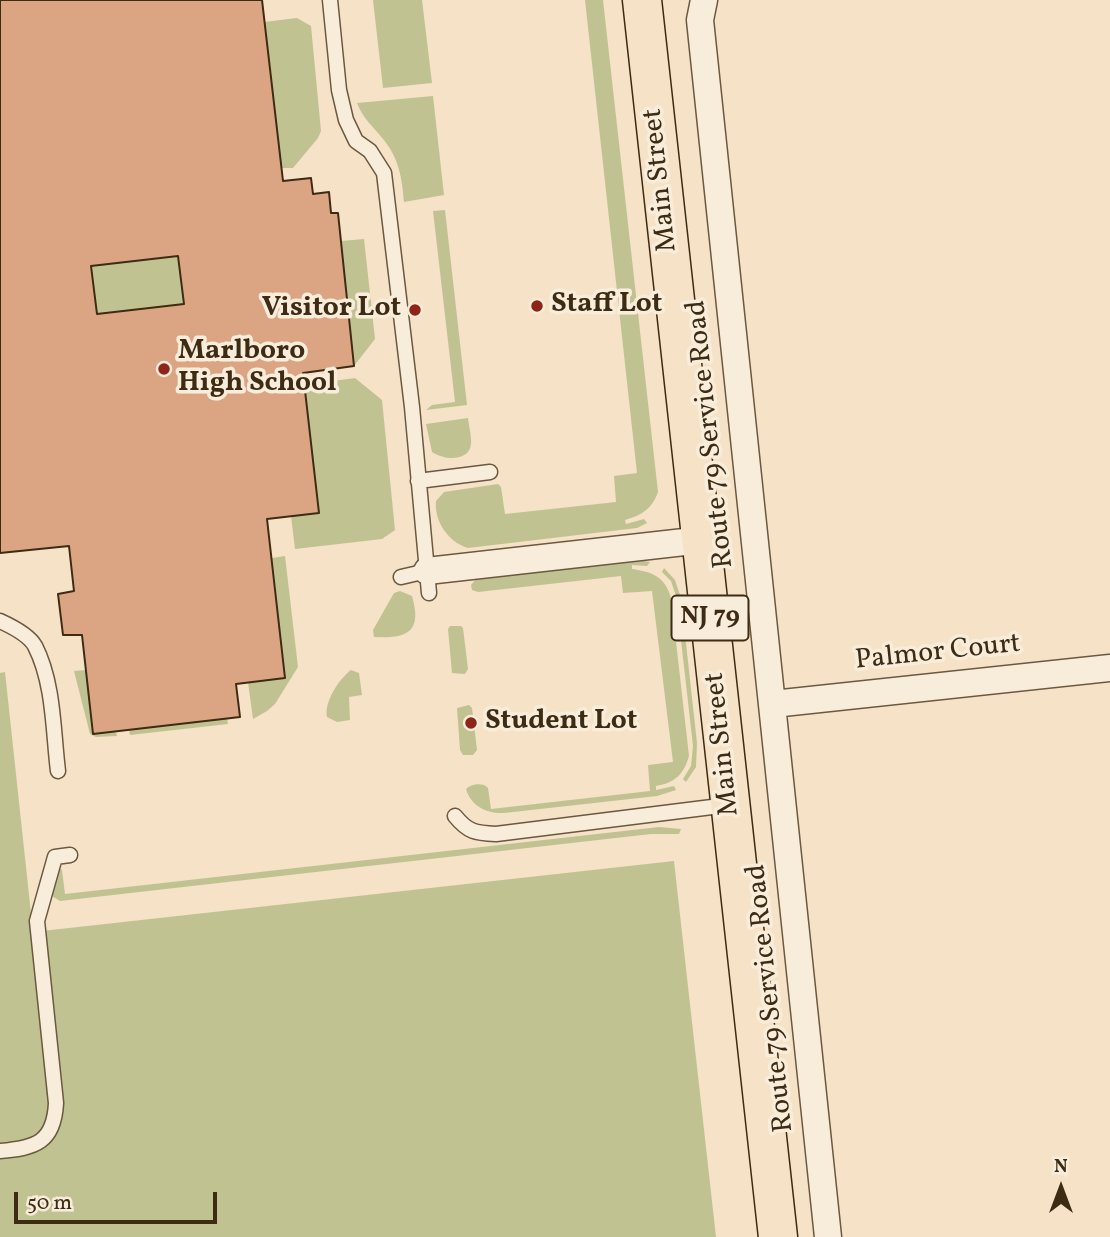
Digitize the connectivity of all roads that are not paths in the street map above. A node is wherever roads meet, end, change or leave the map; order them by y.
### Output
1 (330, 0) edge
2 (642, 0) edge
3 (704, 0) edge
4 (490, 472) dead end
5 (418, 481) junction
6 (702, 540) junction
7 (401, 577) dead end
8 (428, 582) junction
9 (0, 621) edge
10 (1110, 668) edge
11 (773, 704) junction
12 (58, 771) dead end
13 (731, 804) junction
14 (455, 816) dead end
15 (70, 855) dead end
16 (0, 1152) edge
17 (778, 1237) edge
18 (828, 1237) edge

1 - 5 lane
2 - 6 main road, Main Street / NJ 79
3 - 11 street, Route 79 Service Road
4 - 5 lane
5 - 8 lane
6 - 8 street
6 - 13 main road, Main Street / NJ 79
7 - 8 lane
9 - 12 lane
10 - 11 street, Palmor Court
11 - 18 street, Route 79 Service Road
13 - 14 lane
13 - 17 main road, Main Street / NJ 79
15 - 16 lane

